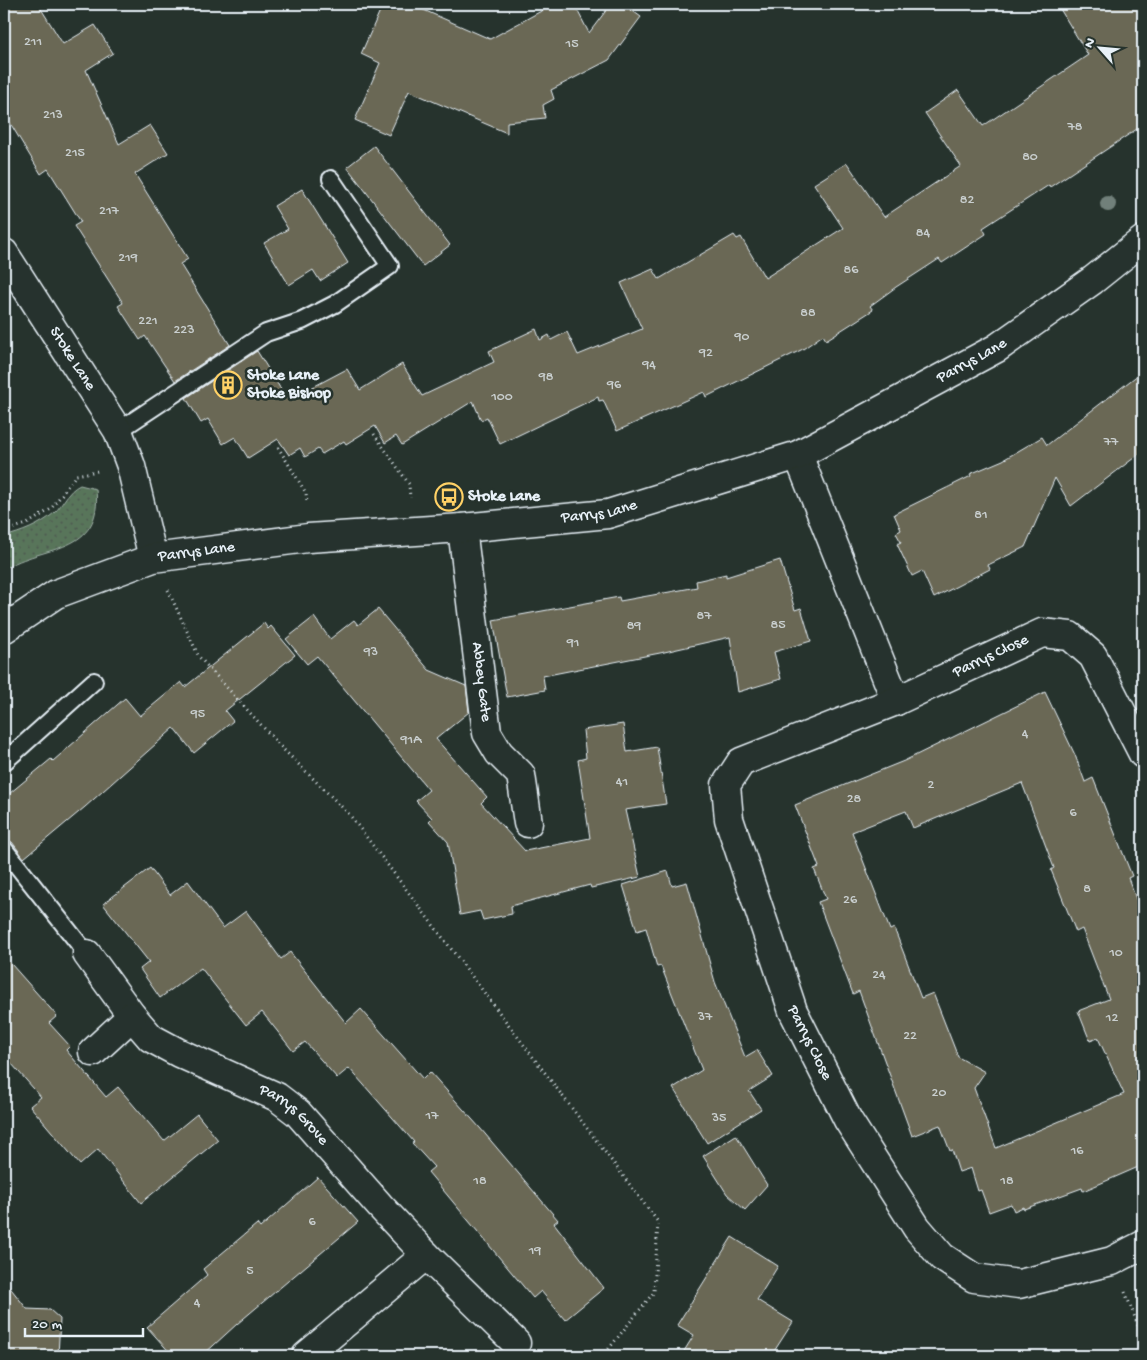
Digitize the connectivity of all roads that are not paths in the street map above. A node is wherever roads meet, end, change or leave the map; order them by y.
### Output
1 (331, 179) dead end
2 (1143, 240) edge
3 (4, 253) edge
4 (118, 431) junction
5 (798, 455) junction
6 (462, 528) junction
7 (153, 558) junction
8 (4, 629) edge
9 (94, 681) dead end
10 (896, 701) junction
11 (1143, 754) edge
12 (4, 762) edge
13 (528, 824) dead end
14 (4, 849) edge
15 (87, 954) joint
16 (132, 1016) junction
17 (93, 1052) dead end
18 (1143, 1245) edge
19 (426, 1255) junction
20 (516, 1343) dead end
21 (306, 1356) edge

1 - 4 lane
2 - 5 street, Parrys Lane
3 - 4 street, Stoke Lane
4 - 7 street, Stoke Lane
5 - 6 street, Parrys Lane
5 - 10 street
6 - 7 street, Parrys Lane
6 - 13 street, Abbey Gate
7 - 8 street, Parrys Lane
9 - 12 lane
10 - 11 street, Parrys Close
10 - 18 street, Parrys Close
14 - 15 lane
15 - 16 street, Parrys Grove
16 - 17 street
16 - 19 street, Parrys Grove
19 - 20 street, Parrys Grove
19 - 21 street

